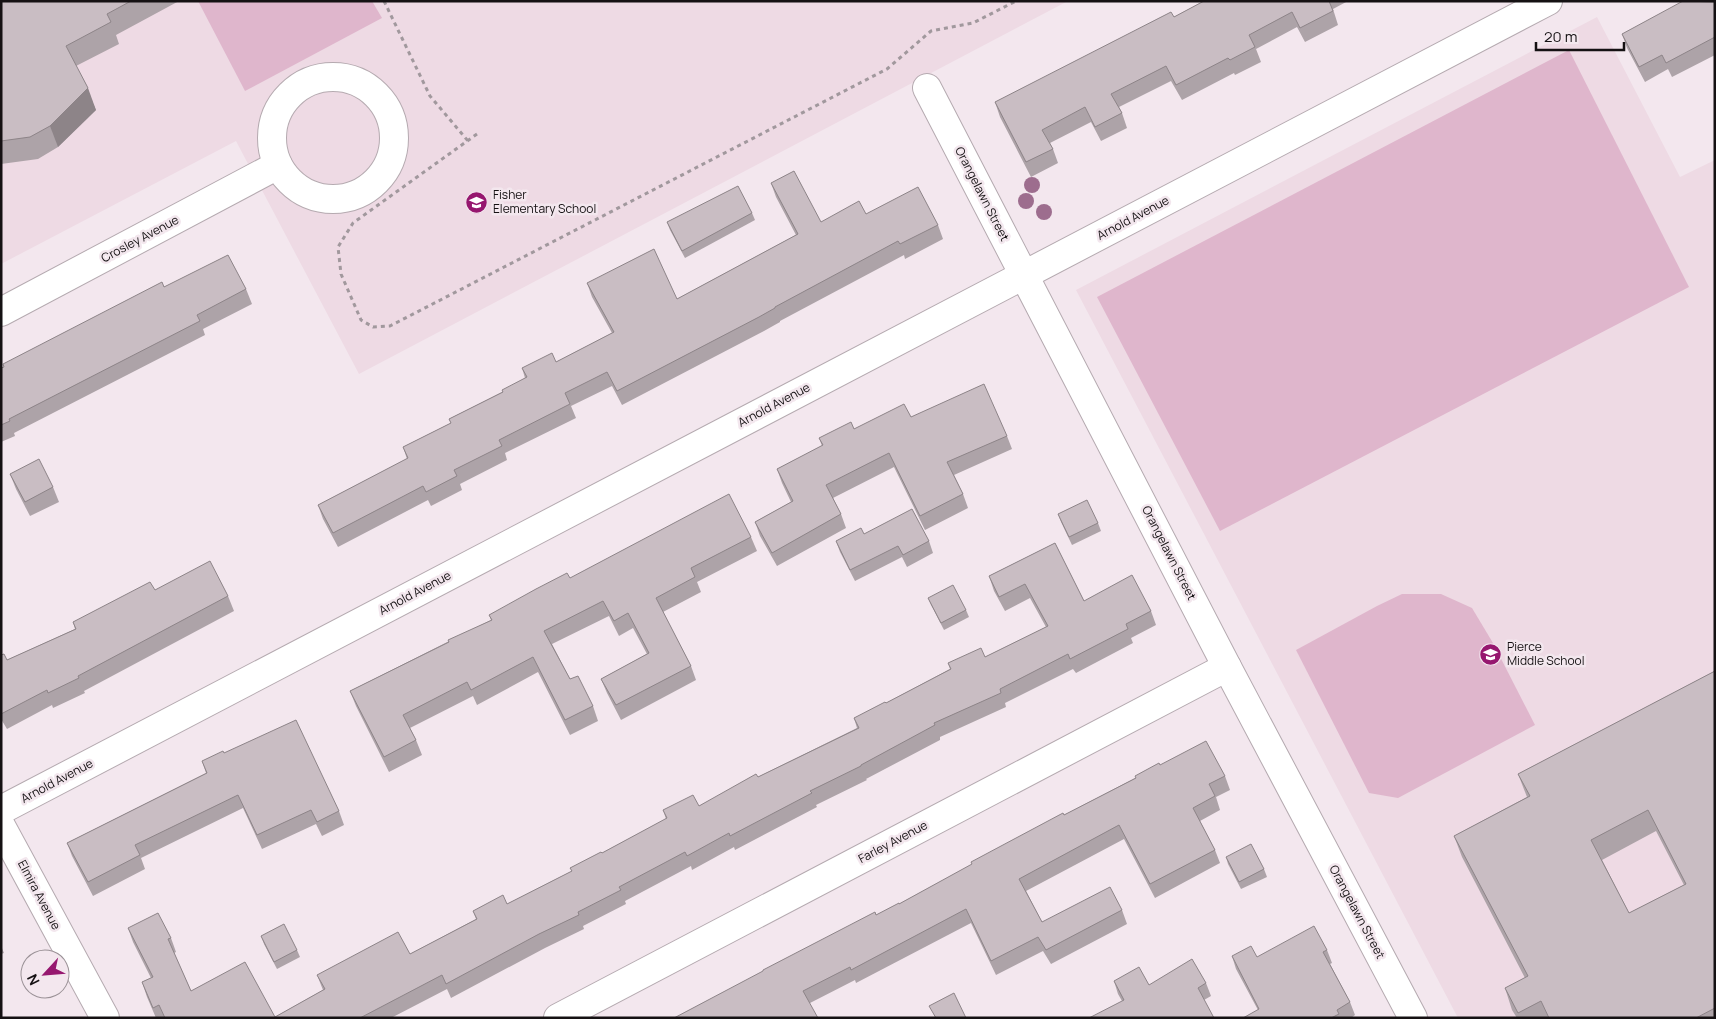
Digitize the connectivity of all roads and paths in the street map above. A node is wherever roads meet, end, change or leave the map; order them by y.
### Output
1 (384, 1) edge
2 (1016, 1) edge
3 (1548, 1) edge
4 (927, 88) dead end
5 (477, 134) dead end
6 (468, 141) junction
7 (278, 165) junction
8 (1024, 275) junction
9 (1, 312) edge
10 (1228, 667) junction
11 (1, 810) edge
12 (1, 826) edge
13 (105, 1018) edge
14 (558, 1018) edge
15 (1413, 1018) edge

1 - 6 path
2 - 6 path
3 - 8 street, Arnold Avenue
4 - 8 street, Orangelawn Street
5 - 6 path
7 - 7 street
7 - 9 street, Crosley Avenue
8 - 10 street, Orangelawn Street
8 - 11 street, Arnold Avenue
10 - 14 street, Farley Avenue
10 - 15 street, Orangelawn Street
12 - 13 street, Elmira Avenue

